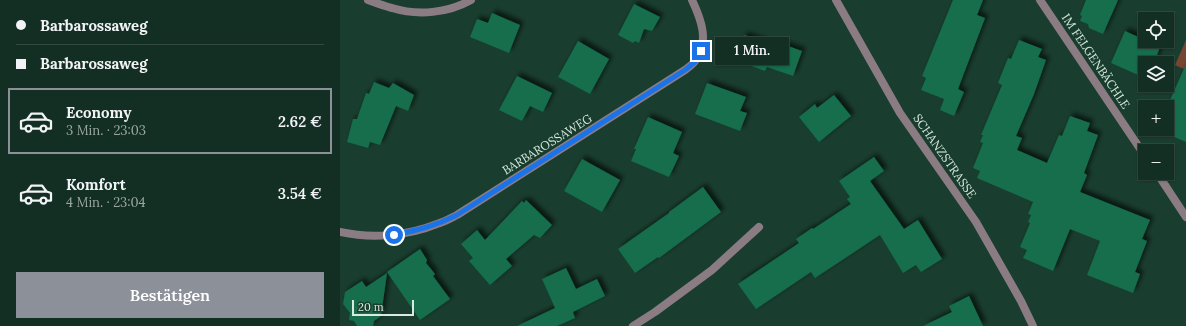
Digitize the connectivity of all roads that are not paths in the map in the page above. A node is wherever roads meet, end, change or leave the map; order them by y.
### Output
1 (368, 0) edge
2 (472, 0) edge
3 (692, 0) edge
4 (836, 0) edge
5 (1040, 0) edge
6 (1138, 146) edge
7 (1162, 180) edge
8 (1186, 216) edge
9 (759, 227) dead end
10 (340, 232) edge
11 (633, 326) edge
12 (1033, 326) edge

1 - 2 street
3 - 10 street, BARBAROSSAWEG
4 - 12 street, SCHANZSTRASSE
5 - 6 street, IM FELGENBÄCHLE
7 - 8 street
9 - 11 street

